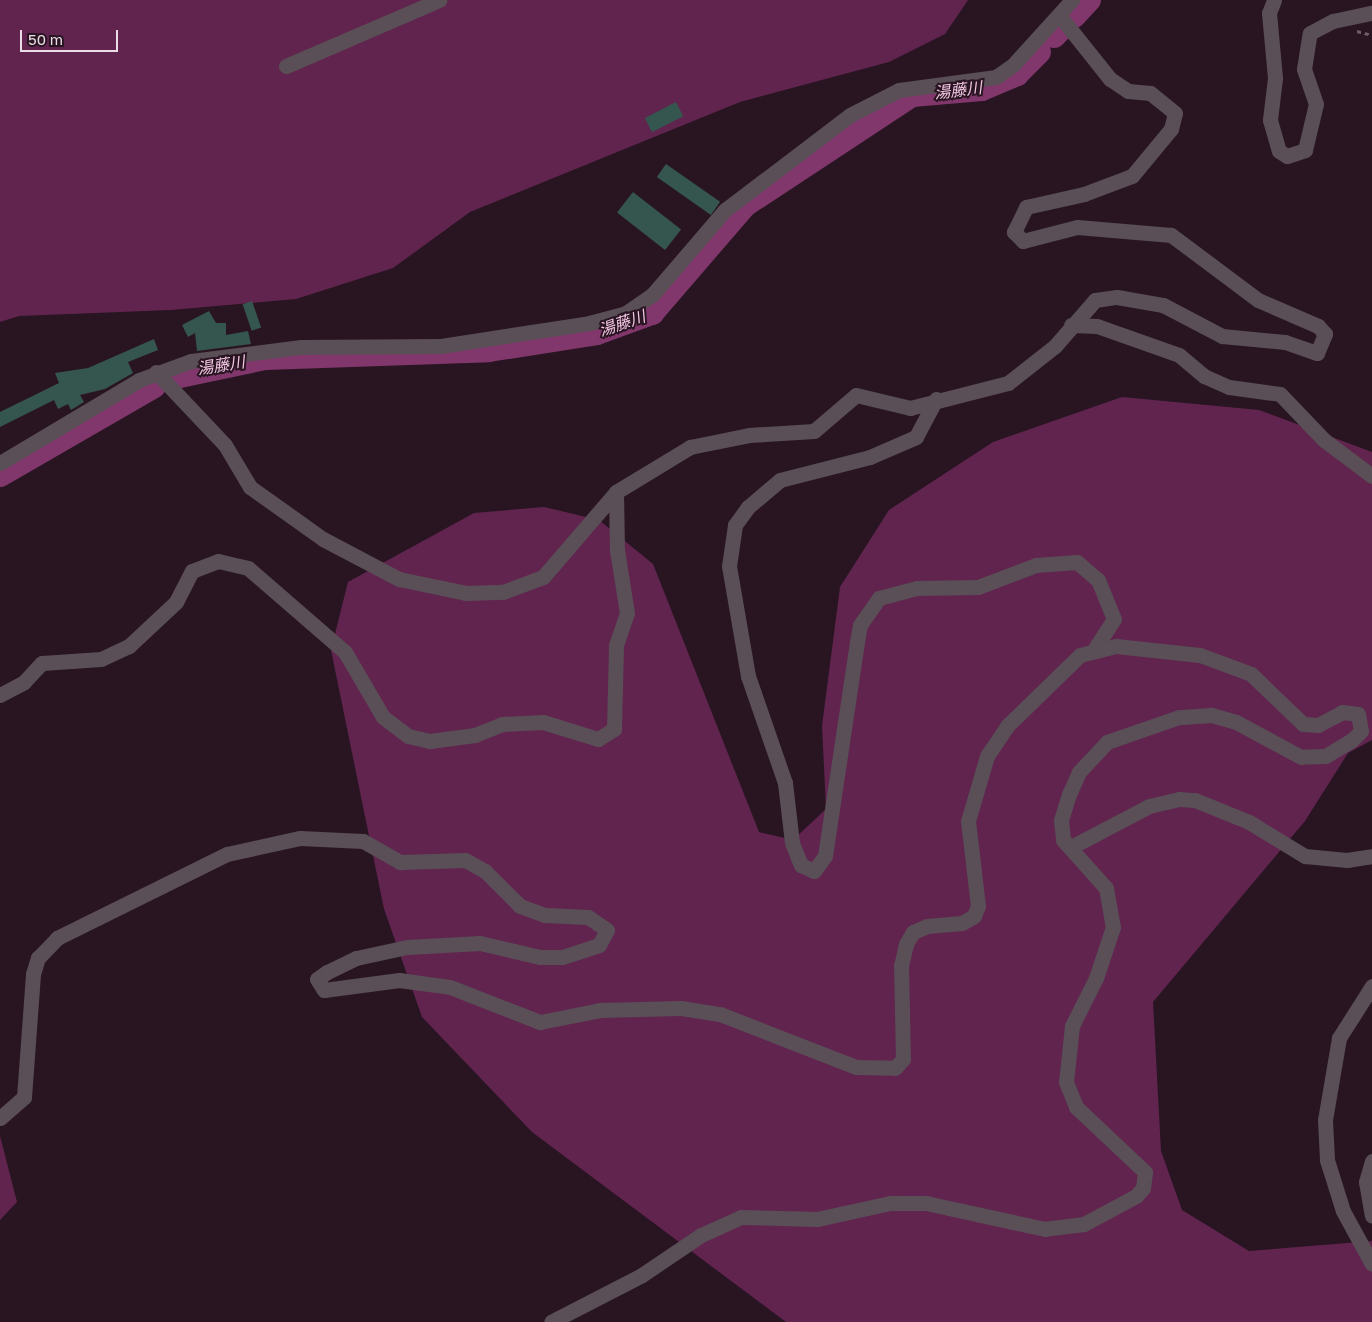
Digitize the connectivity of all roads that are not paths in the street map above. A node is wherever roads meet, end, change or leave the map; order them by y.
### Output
1 (439, 0) edge
2 (1072, 0) edge
3 (1274, 0) edge
4 (1372, 13) edge
5 (1059, 15) junction
6 (286, 66) dead end
7 (1071, 325) junction
8 (156, 372) junction
9 (936, 399) junction
10 (0, 463) edge
11 (1372, 476) edge
12 (616, 492) junction
13 (1095, 648) junction
14 (0, 695) edge
15 (1071, 847) junction
16 (1372, 856) edge
17 (1372, 986) edge
18 (0, 1118) edge
19 (1372, 1161) edge
20 (1372, 1215) edge
21 (1372, 1264) edge
22 (550, 1322) edge

1 - 6 street
2 - 5 street
3 - 4 street
5 - 7 street
5 - 8 street
7 - 9 street
7 - 11 street
8 - 10 street
8 - 12 street
9 - 12 street
9 - 13 street
12 - 14 street
13 - 15 street
13 - 18 street
15 - 16 street
15 - 22 street
17 - 21 street
19 - 20 street

